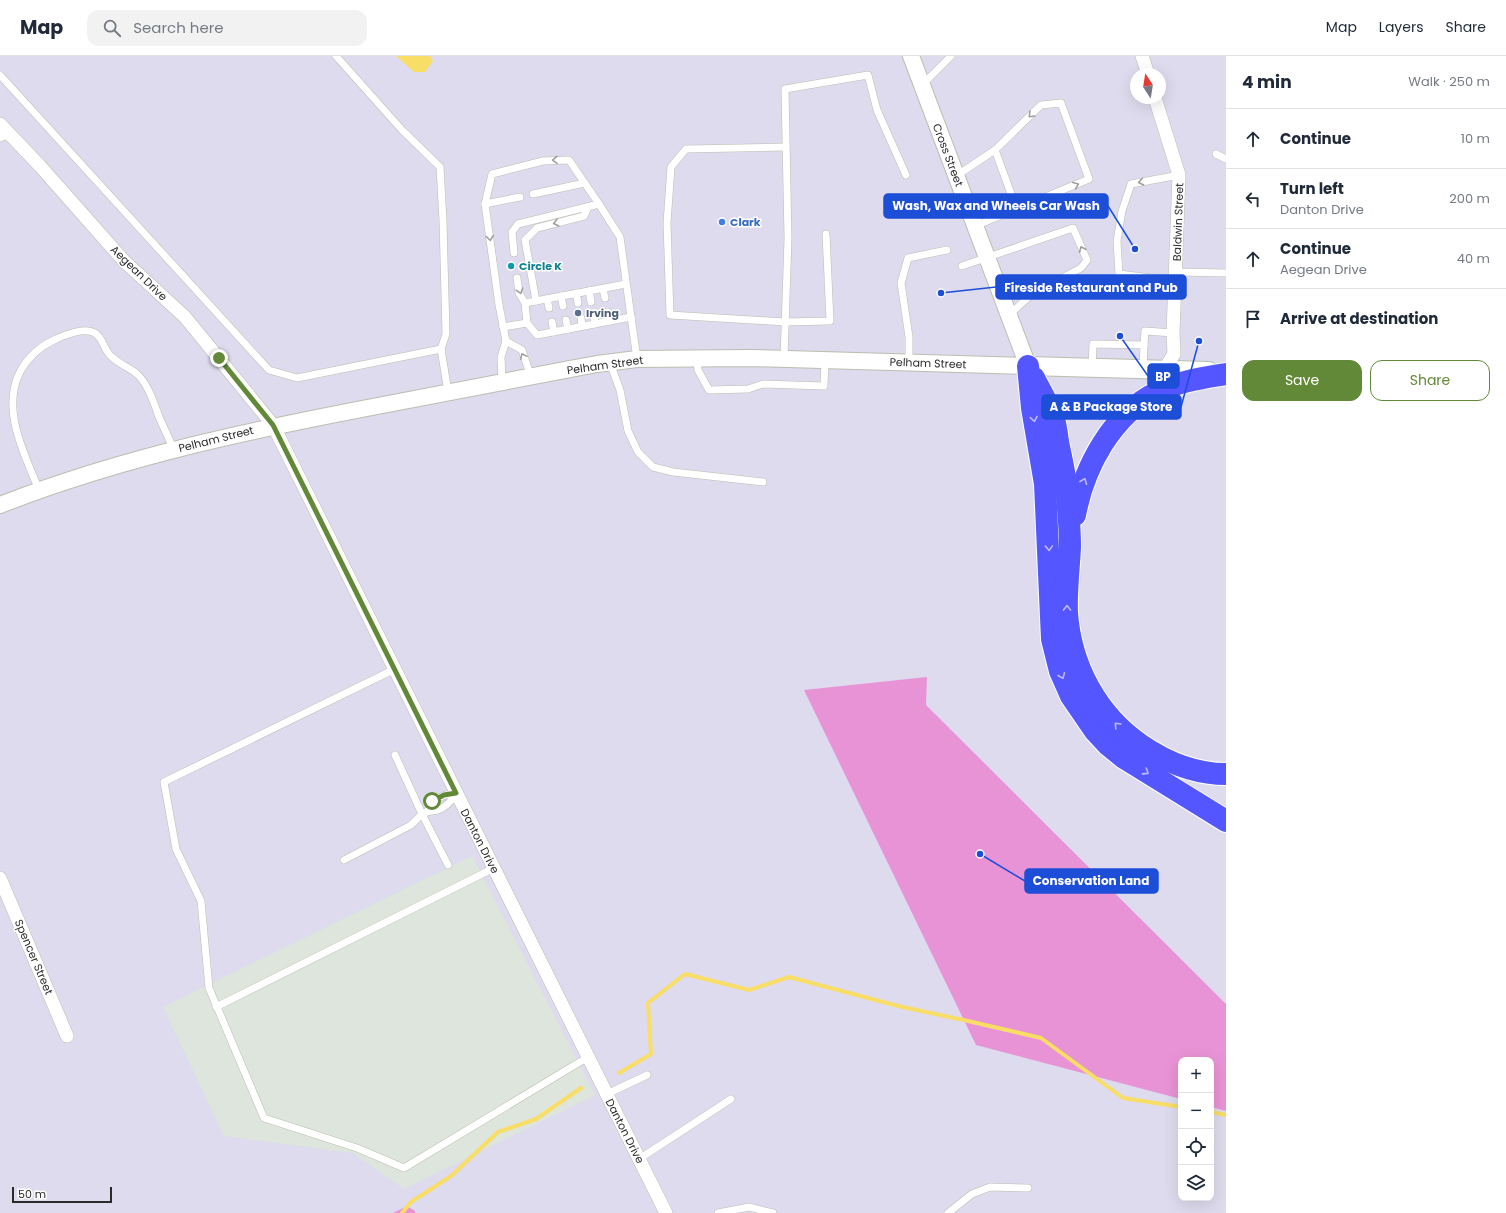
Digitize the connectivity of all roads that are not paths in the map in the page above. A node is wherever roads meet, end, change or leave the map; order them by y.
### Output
1 (336, 56) edge
2 (911, 56) edge
3 (951, 56) edge
4 (1142, 56) edge
5 (1146, 68) edge
6 (0, 75) edge
7 (922, 86) junction
8 (1157, 104) edge
9 (0, 124) edge
10 (5, 136) edge
11 (786, 147) junction
12 (995, 150) junction
13 (1216, 154) dead end
14 (1226, 159) edge
15 (906, 175) dead end
16 (1179, 175) junction
17 (956, 176) junction
18 (585, 183) junction
19 (533, 194) dead end
20 (520, 197) dead end
21 (485, 204) junction
22 (599, 204) junction
23 (588, 207) junction
24 (1017, 210) junction
25 (975, 226) junction
26 (826, 234) dead end
27 (948, 250) dead end
28 (514, 253) dead end
29 (987, 258) junction
30 (962, 266) dead end
31 (1226, 273) edge
32 (1176, 276) junction
33 (517, 278) dead end
34 (626, 284) junction
35 (603, 289) junction
36 (589, 291) junction
37 (576, 293) junction
38 (561, 296) junction
39 (605, 298) dead end
40 (547, 299) junction
41 (536, 301) junction
42 (591, 302) dead end
43 (525, 303) junction
44 (578, 303) dead end
45 (563, 306) dead end
46 (549, 308) dead end
47 (608, 312) dead end
48 (594, 315) dead end
49 (1008, 316) junction
50 (631, 317) junction
51 (581, 318) dead end
52 (566, 320) dead end
53 (610, 321) junction
54 (552, 322) dead end
55 (785, 322) junction
56 (527, 323) junction
57 (595, 324) junction
58 (582, 326) junction
59 (503, 327) junction
60 (568, 329) junction
61 (554, 332) junction
62 (1173, 333) junction
63 (506, 341) junction
64 (1144, 345) junction
65 (440, 349) junction
66 (697, 358) junction
67 (637, 359) junction
68 (784, 359) junction
69 (825, 360) junction
70 (610, 363) junction
71 (909, 363) junction
72 (1028, 366) junction
73 (1092, 368) junction
74 (1143, 370) junction
75 (1164, 370) junction
76 (1226, 373) edge
77 (531, 377) junction
78 (502, 383) junction
79 (448, 392) junction
80 (273, 425) junction
81 (174, 450) junction
82 (763, 482) dead end
83 (39, 490) junction
84 (0, 505) edge
85 (1070, 546) junction
86 (395, 670) junction
87 (396, 755) dead end
88 (1226, 774) edge
89 (456, 793) junction
90 (425, 812) junction
91 (1226, 822) edge
92 (344, 860) dead end
93 (448, 866) dead end
94 (494, 868) junction
95 (0, 878) edge
96 (216, 1007) junction
97 (68, 1036) dead end
98 (588, 1057) junction
99 (647, 1075) dead end
100 (607, 1094) junction
101 (731, 1099) dead end
102 (639, 1159) junction
103 (1028, 1188) dead end
104 (666, 1213) edge
105 (718, 1213) edge
106 (773, 1213) edge
107 (948, 1213) edge

1 - 65 lane
2 - 7 street, Cross Street
3 - 7 lane
4 - 5 street
6 - 65 lane
7 - 17 street, Cross Street
8 - 16 street, Baldwin Street
9 - 10 street, Aegean Drive
10 - 80 street, Aegean Drive
11 - 15 lane
11 - 55 lane
11 - 55 lane
12 - 17 lane
12 - 24 lane
24 -> 12 lane
13 - 14 lane
16 - 32 street, Baldwin Street
16 -> 32 lane
17 - 25 street, Cross Street
18 - 19 lane
18 -> 21 lane
18 - 22 lane
20 - 21 lane
21 -> 59 lane
22 - 23 lane
22 - 34 lane
23 - 28 lane
23 -> 41 lane
24 - 25 lane
25 - 29 street, Cross Street
26 - 55 lane
27 - 71 lane
29 - 30 lane
29 - 49 street, Cross Street
49 -> 29 lane
31 - 32 lane
32 - 62 street, Baldwin Street
33 -> 43 lane
34 - 35 lane
34 - 50 lane
35 - 36 lane
35 - 39 lane
36 - 37 lane
36 - 42 lane
37 - 38 lane
37 - 44 lane
38 - 40 lane
38 - 45 lane
40 - 41 lane
40 - 46 lane
41 - 43 lane
43 - 56 lane
47 - 53 lane
48 - 57 lane
49 - 72 street, Cross Street
50 - 53 lane
50 - 67 lane
51 - 58 lane
52 - 60 lane
53 - 57 lane
54 - 61 lane
55 - 68 lane
56 - 59 lane
56 - 61 lane
57 - 58 lane
58 - 60 lane
59 - 63 lane
60 - 61 lane
62 - 64 lane
62 - 75 street, Baldwin Street
77 -> 63 lane
63 - 78 lane
64 - 73 lane
64 - 74 lane
65 - 79 lane
66 - 67 street, Pelham Street
66 - 68 street, Pelham Street
66 - 69 lane
67 - 70 street, Pelham Street
68 - 69 street, Pelham Street
69 - 71 street, Pelham Street
70 - 77 street, Pelham Street
70 - 82 lane
71 - 72 street, Pelham Street
72 - 73 main road, Pelham Street
72 - 85 highway
72 -> 91 highway
73 - 74 main road, Pelham Street
74 - 75 main road, Pelham Street
75 - 76 main road, Pelham Street
85 -> 76 highway
77 - 78 street, Pelham Street
78 - 79 street, Pelham Street
79 - 80 street, Pelham Street
80 - 81 street, Pelham Street
80 - 86 street, Danton Drive
81 - 83 street, Pelham Street
81 - 83 lane
83 - 84 street, Pelham Street
88 -> 85 highway
86 - 89 street, Danton Drive
86 - 96 lane
87 - 90 lane
89 - 90 lane
89 - 94 street, Danton Drive
90 - 92 lane
90 - 93 lane
94 - 96 lane
94 - 98 street, Danton Drive
95 - 97 street, Spencer Street
96 - 98 lane
98 - 100 street, Danton Drive
99 - 100 lane
100 - 102 street, Danton Drive
101 - 102 lane
102 - 104 street, Danton Drive
103 - 107 lane
105 - 106 lane

